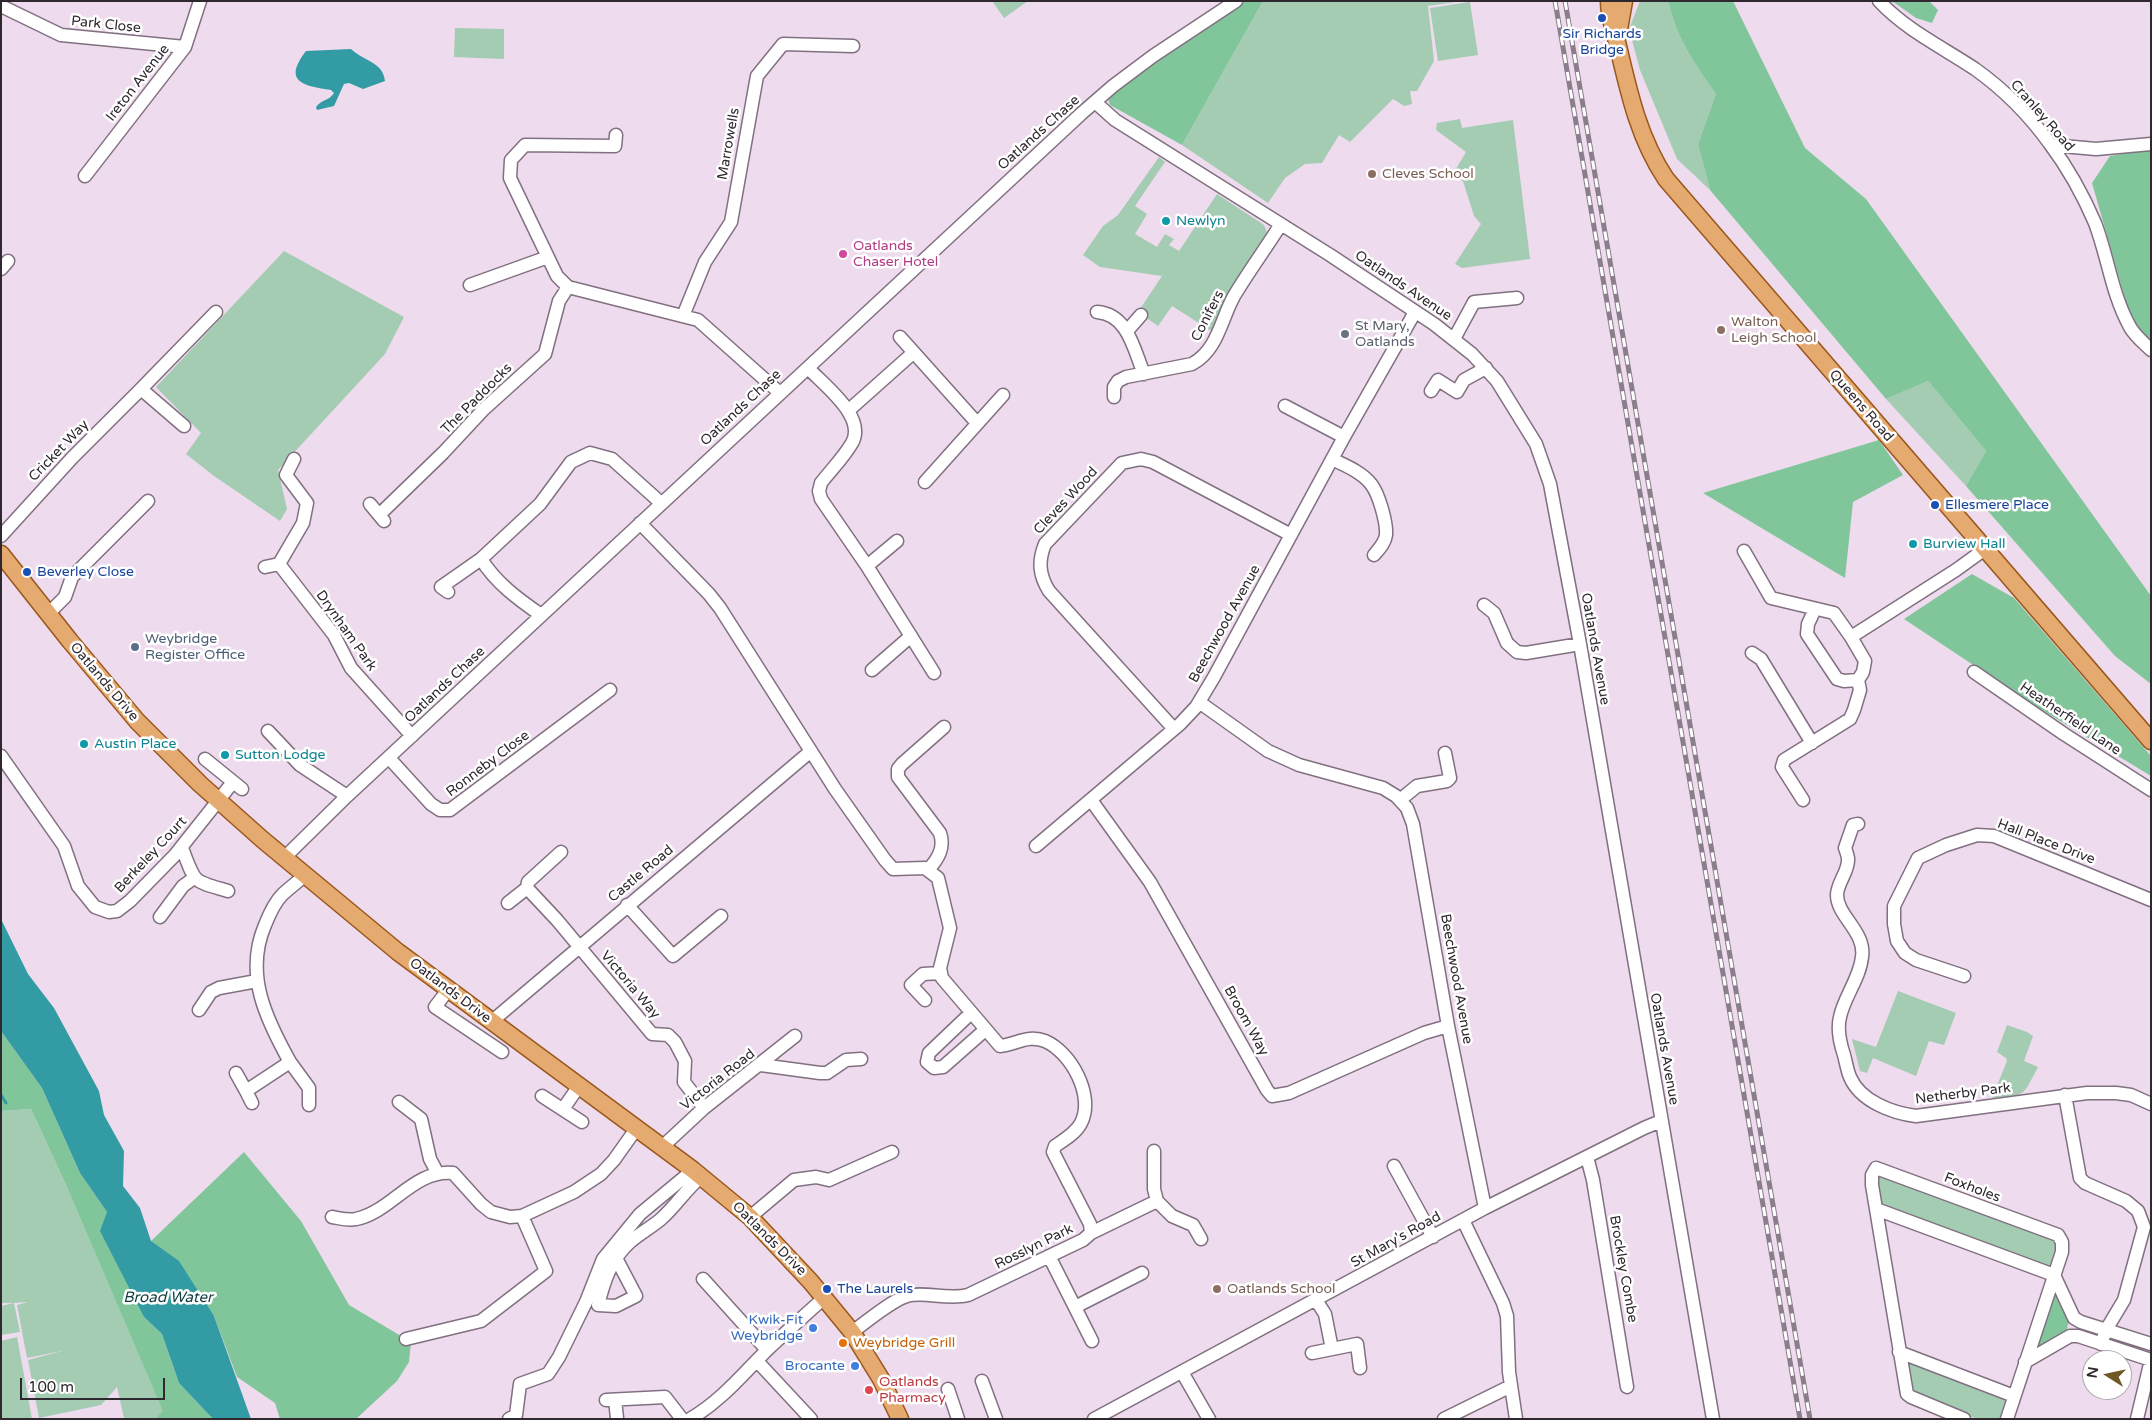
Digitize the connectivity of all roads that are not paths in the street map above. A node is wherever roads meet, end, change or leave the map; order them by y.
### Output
1 (200, 1) edge
2 (1236, 1) edge
3 (1609, 1) edge
4 (1624, 1) edge
5 (1879, 1) edge
6 (1, 6) edge
7 (1618, 45) junction
8 (853, 46) dead end
9 (185, 48) junction
10 (1096, 102) junction
11 (616, 135) dead end
12 (2151, 144) edge
13 (2051, 145) junction
14 (85, 176) dead end
15 (1281, 224) junction
16 (548, 257) junction
17 (470, 285) dead end
18 (568, 286) junction
19 (1517, 298) dead end
20 (216, 312) dead end
21 (1097, 312) dead end
22 (1415, 312) junction
23 (1141, 315) dead end
24 (683, 316) junction
25 (1127, 331) junction
26 (900, 337) dead end
27 (1454, 339) junction
28 (2151, 350) edge
29 (913, 353) junction
30 (808, 368) junction
31 (1486, 368) junction
32 (1144, 374) junction
33 (141, 389) junction
34 (1431, 391) dead end
35 (780, 393) junction
36 (1003, 395) dead end
37 (1114, 397) dead end
38 (1285, 406) dead end
39 (849, 410) junction
40 (977, 424) junction
41 (184, 426) dead end
42 (1344, 437) junction
43 (294, 459) dead end
44 (1332, 459) junction
45 (286, 475) junction
46 (273, 476) dead end
47 (925, 482) dead end
48 (148, 501) dead end
49 (661, 503) junction
50 (370, 504) dead end
51 (640, 523) junction
52 (1291, 535) junction
53 (1, 536) edge
54 (898, 541) dead end
55 (1985, 549) junction
56 (1744, 551) dead end
57 (1, 554) edge
58 (1374, 555) dead end
59 (481, 559) junction
60 (279, 564) junction
61 (265, 566) dead end
62 (866, 566) junction
63 (440, 587) dead end
64 (1484, 606) dead end
65 (1815, 609) junction
66 (48, 614) junction
67 (541, 615) junction
68 (911, 636) junction
69 (1852, 636) junction
70 (1580, 644) junction
71 (1752, 653) dead end
72 (872, 670) dead end
73 (1974, 672) dead end
74 (934, 673) dead end
75 (1858, 680) junction
76 (610, 690) dead end
77 (1199, 702) junction
78 (270, 727) dead end
79 (944, 727) dead end
80 (1174, 729) junction
81 (412, 736) junction
82 (2151, 741) edge
83 (1812, 743) junction
84 (811, 751) junction
85 (1445, 753) dead end
86 (1, 756) edge
87 (205, 758) dead end
88 (389, 758) junction
89 (2151, 790) edge
90 (347, 796) junction
91 (218, 800) junction
92 (1091, 800) junction
93 (1400, 800) junction
94 (1803, 800) dead end
95 (1858, 824) dead end
96 (1036, 846) dead end
97 (182, 848) junction
98 (561, 852) dead end
99 (284, 858) junction
100 (928, 870) junction
101 (305, 875) junction
102 (194, 878) junction
103 (527, 888) junction
104 (228, 891) dead end
105 (2151, 900) edge
106 (508, 903) dead end
107 (627, 905) junction
108 (721, 916) dead end
109 (160, 917) dead end
110 (578, 947) junction
111 (941, 973) junction
112 (1964, 976) dead end
113 (257, 981) junction
114 (448, 990) junction
115 (925, 1000) dead end
116 (199, 1010) dead end
117 (971, 1013) junction
118 (491, 1022) junction
119 (1448, 1026) junction
120 (985, 1030) junction
121 (795, 1036) dead end
122 (502, 1052) dead end
123 (861, 1060) dead end
124 (290, 1062) junction
125 (761, 1065) junction
126 (236, 1074) dead end
127 (579, 1086) junction
128 (246, 1091) junction
129 (2065, 1095) junction
130 (542, 1096) dead end
131 (399, 1102) dead end
132 (252, 1103) dead end
133 (2151, 1104) edge
134 (309, 1105) dead end
135 (704, 1108) junction
136 (563, 1110) junction
137 (1661, 1121) junction
138 (582, 1122) dead end
139 (636, 1129) junction
140 (661, 1148) junction
141 (1154, 1151) dead end
142 (892, 1152) dead end
143 (1587, 1158) junction
144 (1394, 1166) dead end
145 (437, 1172) junction
146 (697, 1174) junction
147 (1157, 1200) junction
148 (1485, 1208) junction
149 (1876, 1209) junction
150 (522, 1216) junction
151 (332, 1217) dead end
152 (750, 1217) junction
153 (1463, 1220) junction
154 (1091, 1234) junction
155 (1433, 1237) junction
156 (1202, 1239) dead end
157 (1049, 1256) junction
158 (616, 1258) dead end
159 (1142, 1273) dead end
160 (2054, 1275) junction
161 (703, 1279) dead end
162 (824, 1298) junction
163 (1316, 1300) junction
164 (1075, 1307) junction
165 (2106, 1330) junction
166 (852, 1332) junction
167 (406, 1339) dead end
168 (1092, 1341) dead end
169 (2101, 1344) junction
170 (2151, 1344) edge
171 (1332, 1348) junction
172 (767, 1350) junction
173 (1899, 1352) junction
174 (1312, 1354) dead end
175 (2151, 1360) edge
176 (757, 1361) junction
177 (2026, 1362) junction
178 (1360, 1368) dead end
179 (1182, 1372) junction
180 (982, 1381) dead end
181 (1511, 1386) junction
182 (1628, 1387) dead end
183 (948, 1389) dead end
184 (2014, 1396) junction
185 (617, 1418) edge
186 (899, 1418) edge
187 (1100, 1418) edge
188 (509, 1419) edge
189 (682, 1419) edge
190 (690, 1419) edge
191 (811, 1419) edge
192 (958, 1419) edge
193 (996, 1419) edge
194 (1209, 1419) edge
195 (1444, 1419) edge
196 (1516, 1419) edge
197 (1713, 1419) edge
198 (1964, 1419) edge
199 (2007, 1419) edge
200 (2137, 1419) edge

1 - 9 street, Ireton Avenue
2 - 10 street, Oatlands Chase
3 - 7 main road, Queens Road
4 - 7 main road, Queens Road
5 - 13 street, Cranley Road
6 - 9 street, Park Close
7 - 55 main road, Queens Road
8 - 24 street, Marrowells
9 - 14 street, Ireton Avenue
10 - 15 street, Oatlands Avenue
10 - 30 street, Oatlands Chase
11 - 16 street
12 - 13 street
13 - 28 street, Cranley Road
15 - 22 street, Oatlands Avenue
15 - 32 street, Conifers
16 - 17 street
16 - 18 street
18 - 24 street
18 - 50 street, The Paddocks
19 - 27 street
20 - 33 street, Cricket Way
21 - 25 street
22 - 27 street, Oatlands Avenue
22 - 42 street, Beechwood Avenue
23 - 25 street
24 - 35 street
25 - 32 street
26 - 29 street
27 - 31 street, Oatlands Avenue
29 - 39 street
29 - 40 street
30 - 35 street, Oatlands Chase
30 - 39 street
31 - 34 street
31 - 70 street, Oatlands Avenue
32 - 37 street, Conifers
33 - 41 street
33 - 53 street, Cricket Way
35 - 49 street, Oatlands Chase
36 - 40 street
38 - 42 street
39 - 62 street
40 - 47 street
42 - 44 street, Beechwood Avenue
43 - 45 street
44 - 52 street, Beechwood Avenue
44 - 58 street
45 - 46 street
45 - 60 street
48 - 66 street
49 - 51 street, Oatlands Chase
49 - 59 street
51 - 67 street, Oatlands Chase
51 - 84 street
52 - 77 street, Beechwood Avenue
52 - 80 street, Cleves Wood
54 - 62 street
55 - 69 street
55 - 82 main road, Queens Road
56 - 65 street
57 - 66 main road, Oatlands Drive
59 - 63 street
59 - 67 street
60 - 61 street
60 - 81 street, Drynham Park
62 - 68 street
64 - 70 street
65 - 69 street
65 - 75 street
66 - 91 main road, Oatlands Drive
67 - 81 street, Oatlands Chase
68 - 72 street
68 - 74 street
69 - 75 street
70 - 137 street, Oatlands Avenue
71 - 83 street
73 - 89 street, Heatherfield Lane
75 - 83 street
76 - 88 street, Ronneby Close
77 - 80 street
77 - 93 street, Beechwood Avenue
78 - 90 street
79 - 100 street
80 - 92 street
81 - 88 street, Oatlands Chase
83 - 94 street
84 - 100 street
84 - 107 street, Castle Road
85 - 93 street
86 - 97 street, Berkeley Court
87 - 91 street, Berkeley Court
88 - 90 street, Oatlands Chase
90 - 99 street, Oatlands Chase
91 - 97 street, Berkeley Court
91 - 99 main road, Oatlands Drive
92 - 96 street
92 - 119 street, Broom Way
93 - 119 street, Beechwood Avenue
95 - 129 street, Netherby Park
97 - 102 street
98 - 103 street
99 - 101 main road, Oatlands Drive
100 - 111 street
101 - 113 street
101 - 114 main road, Oatlands Drive
102 - 104 street
102 - 109 street
103 - 106 street
103 - 110 street, Victoria Way
105 - 112 street, Hall Place Drive
107 - 108 street
107 - 110 street, Castle Road
110 - 118 street, Castle Road
110 - 135 street, Victoria Way
111 - 115 street
111 - 117 street, Rosslyn Park
113 - 116 street
113 - 124 street
114 - 118 main road, Oatlands Drive
114 - 122 street
117 - 120 street, Rosslyn Park
117 - 120 street
118 - 127 main road, Oatlands Drive
119 - 148 street, Beechwood Avenue
120 - 154 street, Rosslyn Park
121 - 125 street, Victoria Road
123 - 125 street
124 - 128 street
124 - 134 street
125 - 135 street, Victoria Road
126 - 128 street
127 - 136 street
127 - 139 main road, Oatlands Drive
128 - 132 street
129 - 133 street, Netherby Park
129 - 165 street
130 - 136 street
131 - 145 street
135 - 140 street, Victoria Road
136 - 138 street
137 - 143 street, St Mary's Road
137 - 197 street, Oatlands Avenue
139 - 140 main road, Oatlands Drive
139 - 150 street
140 - 146 main road, Oatlands Drive
141 - 147 street
142 - 152 street
143 - 148 street, St Mary's Road
143 - 182 street, Brockley Combe
144 - 155 street
145 - 150 street
145 - 151 street
146 - 152 main road, Oatlands Drive
146 - 158 street
146 - 188 street
147 - 154 street
147 - 156 street
148 - 153 street, St Mary's Road
149 - 160 street
149 - 160 street, Foxholes
149 - 173 street, Foxholes
150 - 167 street
152 - 162 main road, Oatlands Drive
153 - 155 street, St Mary's Road
153 - 181 street
154 - 157 street, Rosslyn Park
155 - 163 street, St Mary's Road
157 - 164 street
157 - 166 street, Rosslyn Park
159 - 164 street
160 - 165 street
160 - 177 street, Foxholes
161 - 172 street
162 - 166 main road, Oatlands Drive
162 - 172 street
163 - 171 street
163 - 179 street, St Mary's Road
164 - 168 street
165 - 169 street
165 - 170 street
166 - 186 main road, Oatlands Drive
169 - 175 street
169 - 177 street
171 - 174 street
171 - 178 street
172 - 176 street
173 - 184 street
173 - 198 street, Foxholes
175 - 200 street
176 - 190 street
176 - 191 street
177 - 184 street, Foxholes
179 - 187 street, St Mary's Road
179 - 194 street
180 - 193 street
181 - 195 street
181 - 196 street
183 - 192 street
184 - 199 street, Foxholes
185 - 189 street

